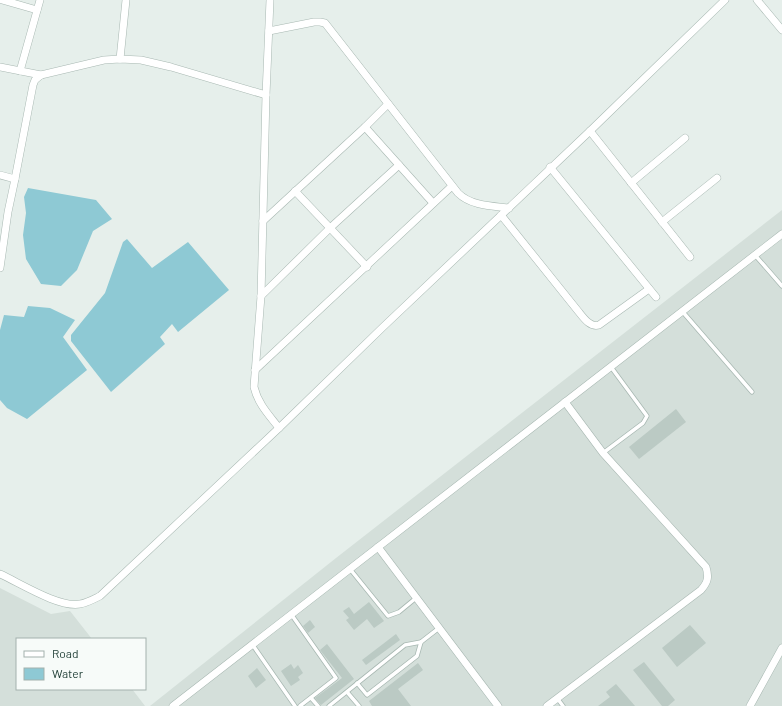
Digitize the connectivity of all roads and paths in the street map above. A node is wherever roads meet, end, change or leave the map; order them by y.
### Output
1 (2, 0) edge
2 (40, 0) edge
3 (126, 0) edge
4 (270, 0) edge
5 (725, 0) edge
6 (757, 0) edge
7 (37, 10) junction
8 (782, 30) edge
9 (269, 31) junction
10 (120, 59) junction
11 (0, 67) edge
12 (20, 71) junction
13 (41, 75) junction
14 (266, 95) junction
15 (388, 104) junction
16 (365, 127) junction
17 (590, 131) junction
18 (685, 138) dead end
19 (399, 165) junction
20 (550, 168) junction
21 (0, 175) edge
22 (717, 178) dead end
23 (15, 179) junction
24 (631, 183) junction
25 (452, 186) junction
26 (295, 190) junction
27 (433, 203) junction
28 (509, 208) junction
29 (4, 211) edge
30 (501, 215) junction
31 (263, 221) junction
32 (662, 222) junction
33 (330, 228) junction
34 (782, 234) edge
35 (755, 255) junction
36 (690, 257) dead end
37 (367, 267) junction
38 (0, 268) edge
39 (782, 286) edge
40 (649, 289) junction
41 (260, 296) junction
42 (656, 296) dead end
43 (682, 311) junction
44 (611, 367) junction
45 (255, 370) junction
46 (752, 392) dead end
47 (565, 402) junction
48 (279, 428) junction
49 (603, 453) junction
50 (378, 547) junction
51 (350, 569) junction
52 (0, 574) edge
53 (416, 598) junction
54 (291, 614) junction
55 (439, 628) junction
56 (421, 642) junction
57 (252, 644) junction
58 (782, 648) edge
59 (357, 684) junction
60 (347, 692) junction
61 (311, 698) junction
62 (557, 698) junction
63 (173, 706) edge
64 (294, 706) edge
65 (300, 706) edge
66 (318, 706) edge
67 (329, 706) edge
68 (359, 706) edge
69 (498, 706) edge
70 (547, 706) edge
71 (563, 706) edge
72 (750, 706) edge

1 - 7 street
2 - 7 street
3 - 10 street
4 - 9 street
5 - 17 street
6 - 8 street
7 - 12 street
9 - 14 street
9 - 15 street
10 - 13 street
10 - 14 street
11 - 12 street
12 - 13 street
13 - 23 street
14 - 31 street
15 - 16 street
15 - 25 street
16 - 19 street
16 - 26 street
17 - 20 street
17 - 24 street
18 - 24 street
19 - 27 street
19 - 33 street
20 - 28 street
20 - 40 street
21 - 23 street
22 - 32 street
23 - 29 street
24 - 32 street
25 - 27 street
25 - 28 street
26 - 31 street
26 - 33 street
27 - 37 street
28 - 30 street
29 - 38 street
30 - 40 street
30 - 48 street
31 - 41 street
32 - 36 street
33 - 37 street
33 - 41 street
34 - 35 street
35 - 39 lane
35 - 43 street
37 - 45 street
40 - 42 street
41 - 45 street
43 - 44 street
43 - 46 lane
44 - 47 street
44 - 49 lane
45 - 48 street
47 - 49 street
47 - 50 street
48 - 52 street
49 - 62 street
50 - 51 street
50 - 53 street
51 - 53 lane
51 - 54 street
53 - 55 street
54 - 57 street
54 - 61 lane
55 - 56 lane
55 - 69 street
56 - 59 lane
56 - 59 lane
57 - 63 street
57 - 64 lane
58 - 72 street
59 - 60 lane
60 - 67 lane
60 - 68 lane
61 - 65 lane
61 - 66 lane
62 - 70 street
62 - 71 lane

